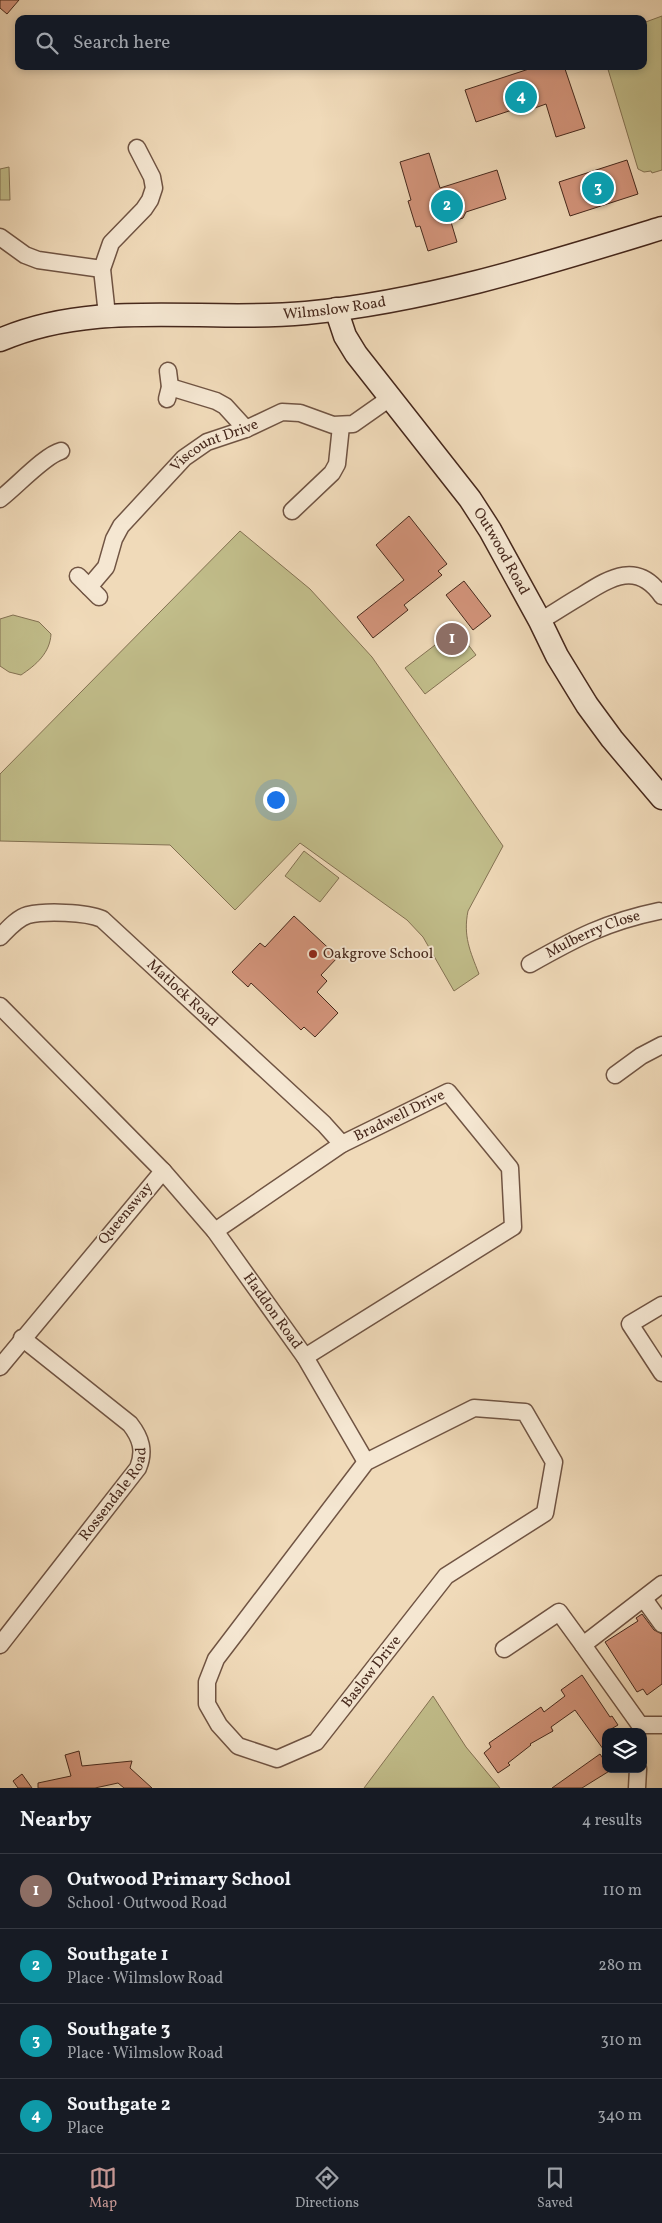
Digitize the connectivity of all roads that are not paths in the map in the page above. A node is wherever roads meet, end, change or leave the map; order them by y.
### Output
1 (137, 148) dead end
2 (662, 228) edge
3 (0, 237) edge
4 (102, 269) junction
5 (336, 309) junction
6 (107, 315) junction
7 (0, 340) edge
8 (168, 386) dead end
9 (390, 398) junction
10 (341, 426) junction
11 (246, 429) junction
12 (61, 452) dead end
13 (0, 499) edge
14 (292, 511) dead end
15 (89, 587) dead end
16 (662, 596) edge
17 (540, 621) junction
18 (662, 798) edge
19 (661, 911) edge
20 (0, 937) edge
21 (530, 964) dead end
22 (0, 1006) edge
23 (662, 1045) edge
24 (615, 1075) dead end
25 (342, 1144) junction
26 (163, 1171) junction
27 (215, 1231) junction
28 (662, 1305) edge
29 (22, 1338) junction
30 (304, 1357) junction
31 (0, 1367) edge
32 (662, 1373) edge
33 (366, 1462) junction
34 (662, 1584) edge
35 (644, 1598) junction
36 (662, 1624) edge
37 (583, 1645) junction
38 (0, 1646) edge
39 (504, 1649) dead end
40 (662, 1725) edge
41 (639, 1728) edge
42 (646, 1728) edge
43 (638, 1773) edge
44 (637, 1788) edge

1 - 4 street
2 - 5 main road, Wilmslow Road
3 - 4 street
4 - 6 street
5 - 6 main road, Wilmslow Road
5 - 9 main road, Outwood Road
6 - 7 main road, Wilmslow Road
8 - 11 street
9 - 10 street
9 - 17 main road, Outwood Road
10 - 11 street, Viscount Drive
10 - 14 street
11 - 15 street, Viscount Drive
12 - 13 street
16 - 17 street
17 - 18 main road, Outwood Road
19 - 21 street, Mulberry Close
20 - 25 street, Matlock Road
22 - 26 street, Queensway
23 - 24 street
25 - 27 street, Bradwell Drive
25 - 30 street, Bradwell Drive
26 - 27 street, Haddon Road
26 - 29 street, Queensway
27 - 30 street, Haddon Road
28 - 32 street
29 - 31 street, Queensway
29 - 38 street, Rossendale Road
30 - 33 street, Haddon Road
33 - 33 street, Baslow Drive
34 - 35 street
35 - 36 street
35 - 37 street
37 - 39 street
37 - 41 street
40 - 42 street
43 - 44 street

